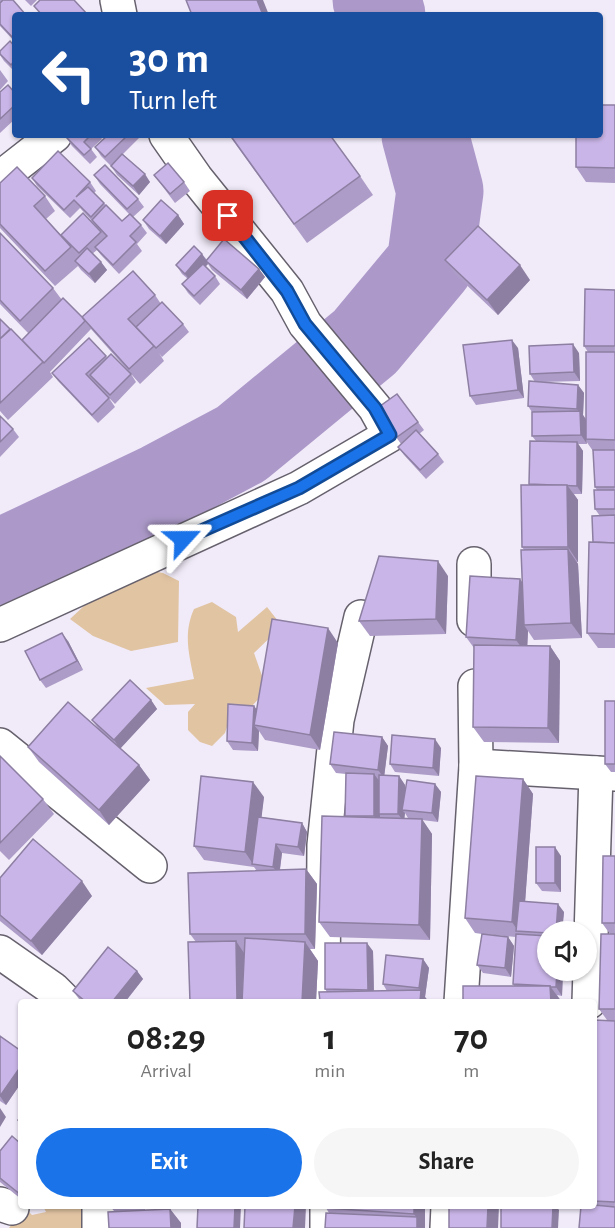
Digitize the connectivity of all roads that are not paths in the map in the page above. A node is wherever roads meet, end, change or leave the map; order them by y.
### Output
1 (51, 138) edge
2 (168, 138) edge
3 (0, 178) edge
4 (474, 564) dead end
5 (361, 617) edge
6 (0, 625) edge
7 (0, 745) edge
8 (476, 766) junction
9 (605, 774) edge
10 (150, 866) dead end
11 (0, 952) edge
12 (63, 999) edge
13 (323, 999) edge
14 (461, 999) edge
15 (589, 999) edge
16 (99, 1209) edge
17 (327, 1209) edge
18 (448, 1209) edge
19 (99, 1228) edge
20 (327, 1228) edge
21 (447, 1228) edge

1 - 3 street
2 - 6 street
4 - 8 street
5 - 13 street
7 - 10 street
8 - 9 street
8 - 14 street
9 - 15 street
11 - 12 street
16 - 19 street
17 - 20 street
18 - 21 street

